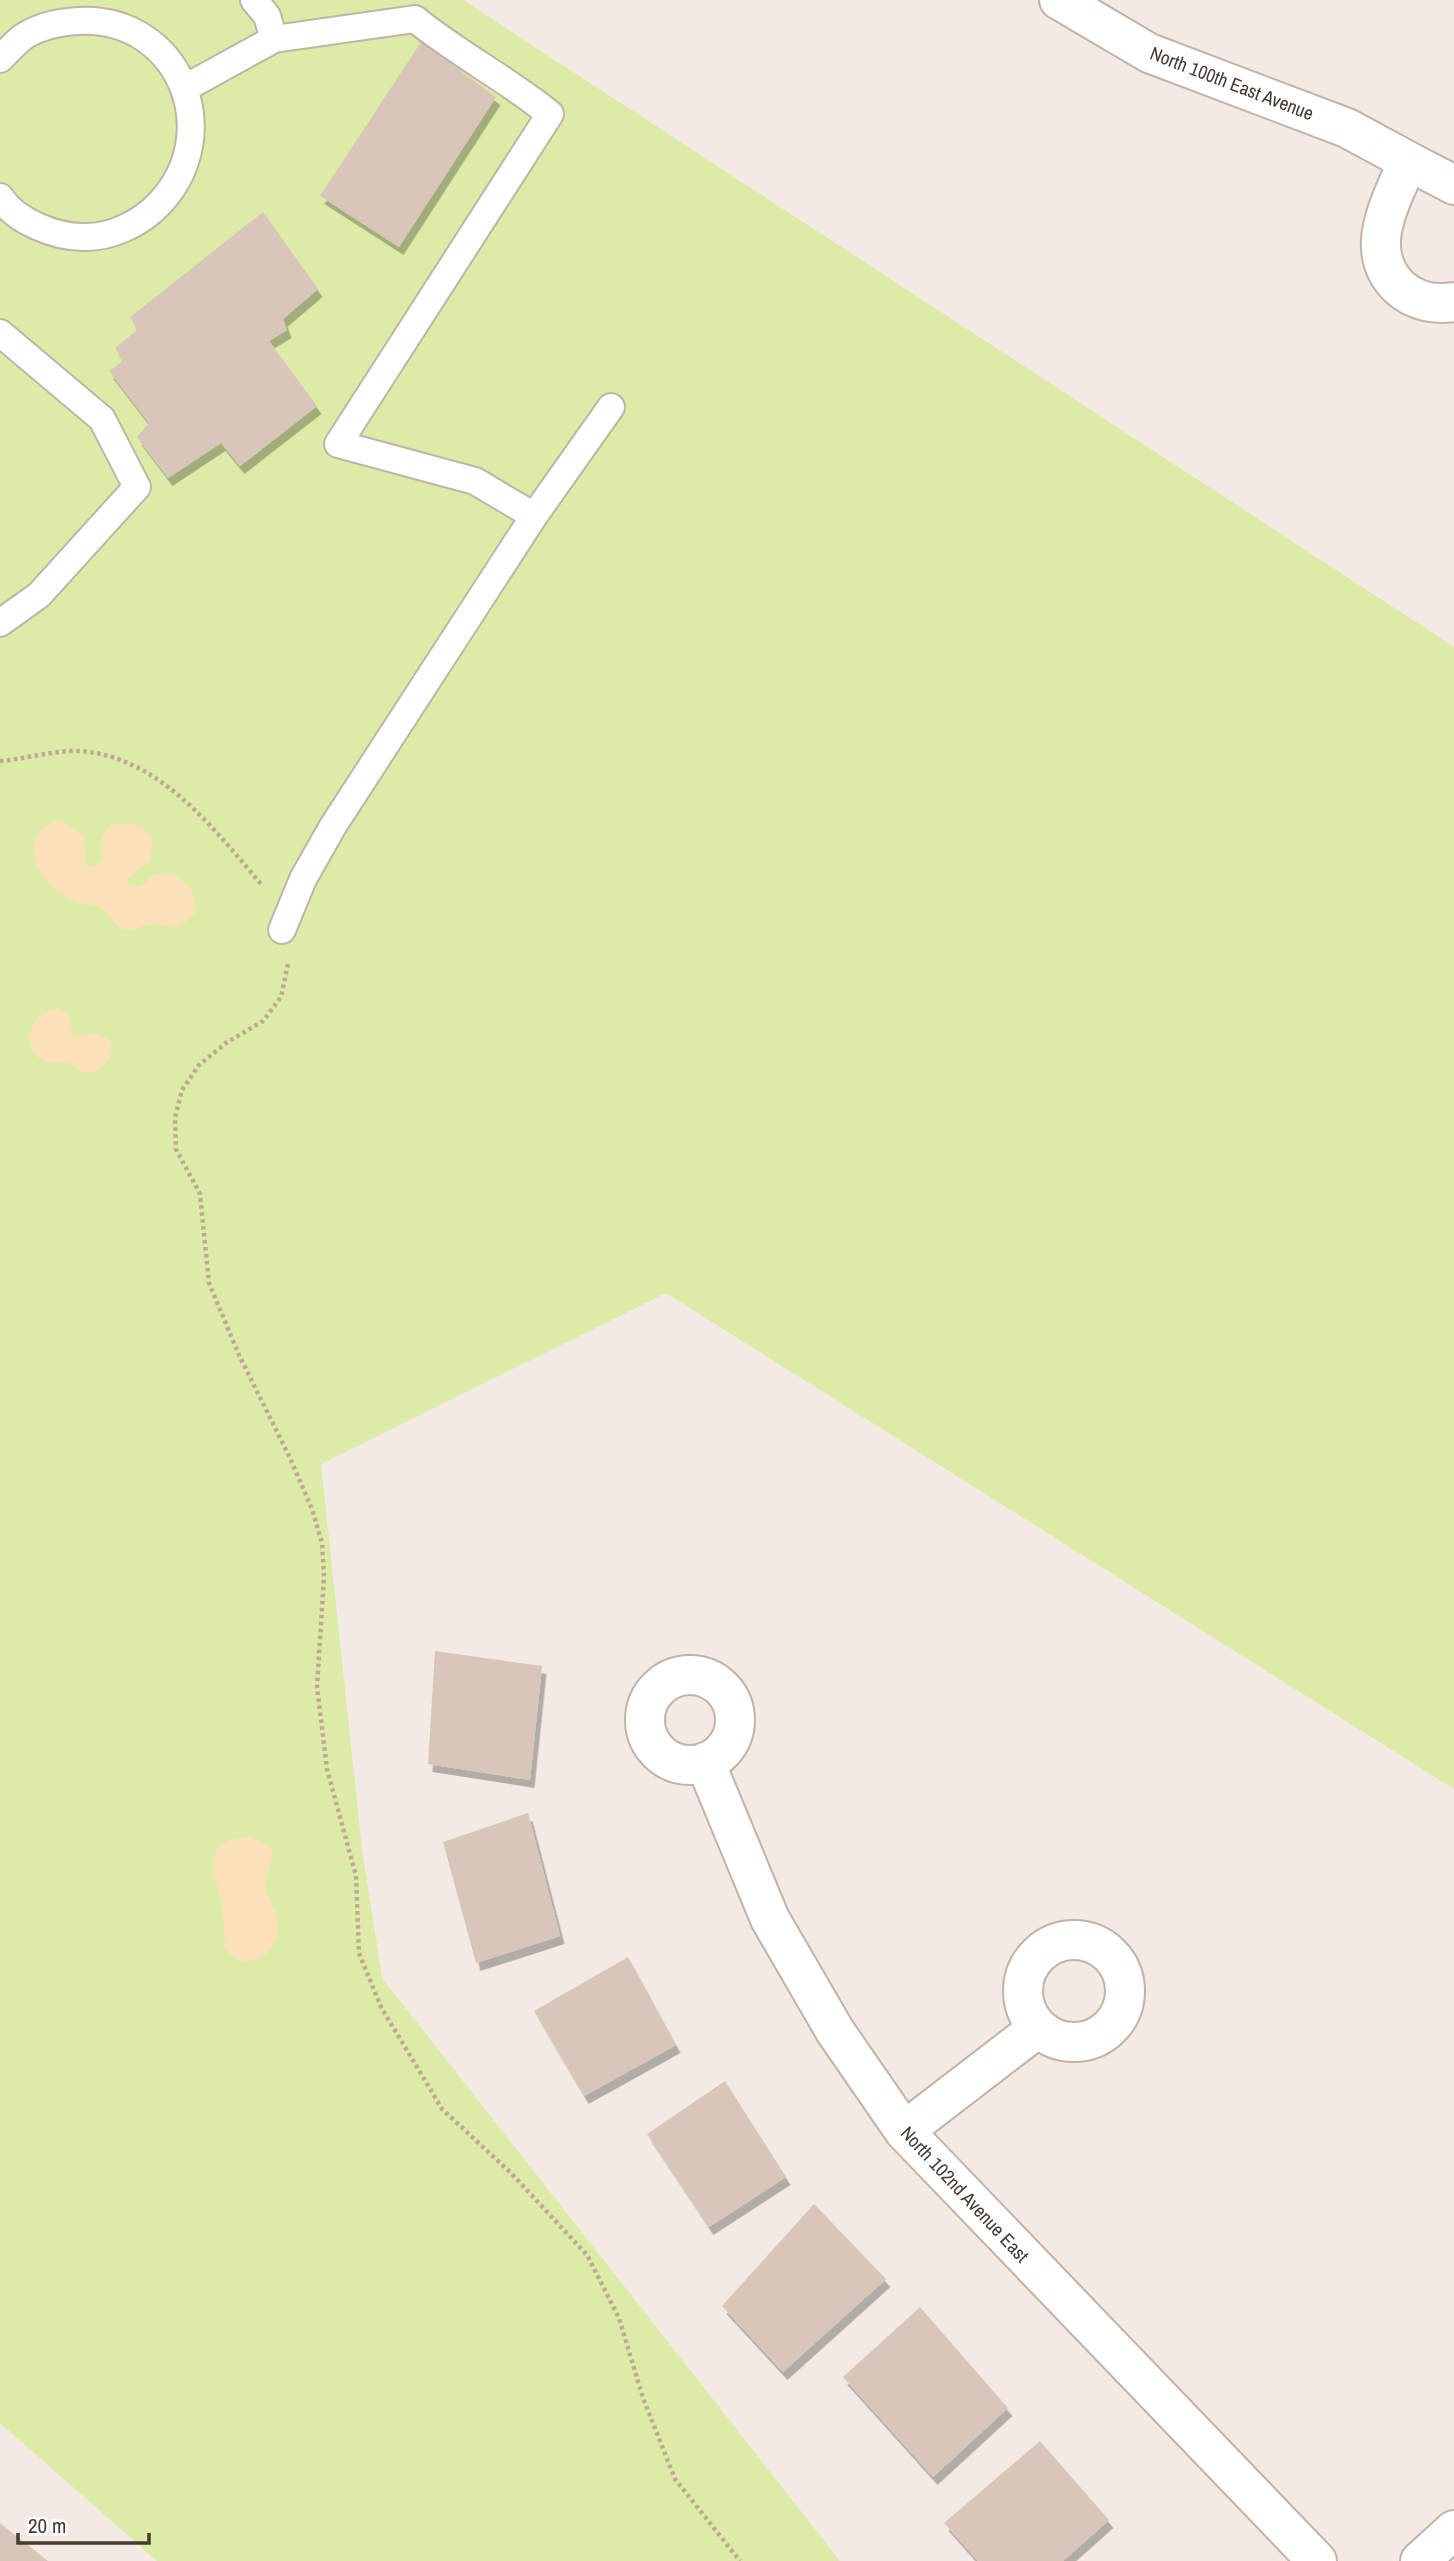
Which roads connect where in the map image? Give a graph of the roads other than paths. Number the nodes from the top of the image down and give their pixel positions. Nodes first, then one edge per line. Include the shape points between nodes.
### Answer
1 (254, 0) edge
2 (1059, 0) edge
3 (274, 39) junction
4 (0, 59) edge
5 (185, 88) junction
6 (1408, 161) junction
7 (1454, 184) edge
8 (2, 207) edge
9 (1454, 302) edge
10 (0, 334) edge
11 (611, 407) dead end
12 (534, 516) junction
13 (0, 623) edge
14 (282, 930) road end
15 (705, 1762) dead end
16 (1038, 2028) dead end
17 (904, 2132) junction
18 (1454, 2530) edge
19 (1317, 2561) edge
20 (1420, 2561) edge

1 - 3 lane via 267,16
2 - 6 street, North 100th East Avenue via 1149,52 1347,128
3 - 5 lane
3 - 12 lane via 415,19 550,114 338,444 475,481
4 - 5 lane via 23,37 59,22 98,20 134,32 165,55
5 - 8 lane via 192,122 188,157 173,189 149,215 118,232 84,237 49,232
6 - 7 street, North 100th East Avenue
6 - 9 street via 1382,225 1383,263 1405,293 1422,301
10 - 13 lane via 102,419 136,488 39,595
11 - 12 lane
12 - 14 lane via 333,825 303,878
15 - 17 street, North 102nd Avenue East via 770,1919 835,2031
16 - 17 street
17 - 19 street, North 102nd Avenue East
18 - 20 street

